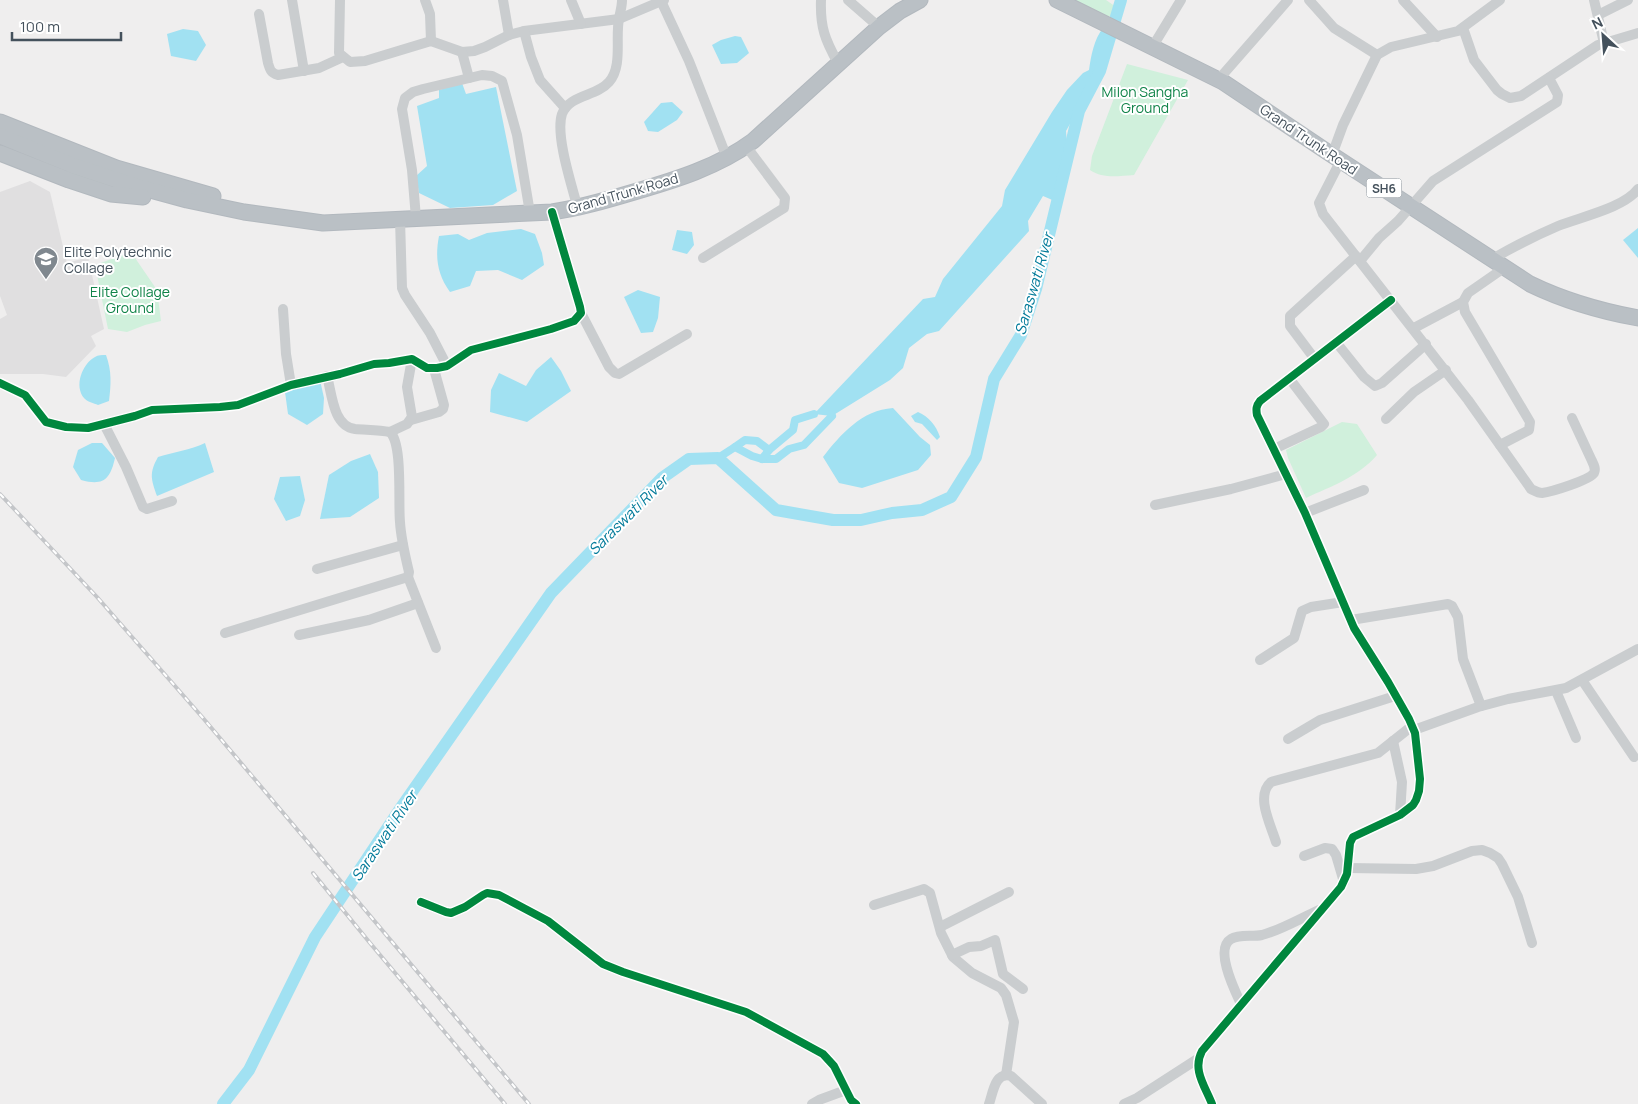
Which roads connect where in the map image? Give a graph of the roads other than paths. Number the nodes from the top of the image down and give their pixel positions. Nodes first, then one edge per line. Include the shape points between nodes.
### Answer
1 (292, 0) edge
2 (340, 0) edge
3 (425, 0) edge
4 (503, 0) edge
5 (571, 0) edge
6 (622, 0) edge
7 (821, 0) edge
8 (848, 0) edge
9 (920, 0) edge
10 (1057, 0) edge
11 (1181, 0) edge
12 (1288, 0) edge
13 (1309, 0) edge
14 (1403, 0) edge
15 (1500, 0) edge
16 (1594, 0) edge
17 (1628, 0) edge
18 (663, 1) edge
19 (259, 14) dead end
20 (1598, 15) junction
21 (619, 19) junction
22 (581, 24) junction
23 (880, 26) junction
24 (1463, 28) junction
25 (524, 31) junction
26 (1638, 33) edge
27 (509, 35) junction
28 (1437, 37) junction
29 (431, 41) junction
30 (1604, 42) junction
31 (1153, 46) junction
32 (462, 52) junction
33 (1377, 55) junction
34 (343, 57) junction
35 (838, 63) junction
36 (304, 71) junction
37 (469, 78) junction
38 (1549, 78) junction
39 (1219, 80) junction
40 (565, 108) junction
41 (0, 122) edge
42 (0, 136) edge
43 (0, 145) edge
44 (746, 146) junction
45 (0, 153) edge
46 (726, 158) junction
47 (1336, 158) junction
48 (130, 189) junction
49 (1638, 189) edge
50 (143, 197) junction
51 (1412, 206) junction
52 (578, 208) junction
53 (552, 212) junction
54 (530, 213) junction
55 (266, 215) junction
56 (416, 218) junction
57 (400, 219) junction
58 (323, 223) junction
59 (702, 258) dead end
60 (1358, 259) junction
61 (1498, 264) junction
62 (1391, 300) junction
63 (1463, 302) junction
64 (283, 309) dead end
65 (581, 313) junction
66 (1638, 318) edge
67 (1414, 328) junction
68 (687, 334) dead end
69 (1336, 342) junction
70 (1426, 344) junction
71 (1314, 358) junction
72 (412, 359) junction
73 (447, 366) junction
74 (434, 369) junction
75 (1446, 370) junction
76 (327, 376) junction
77 (1289, 378) junction
78 (0, 383) edge
79 (291, 385) junction
80 (1572, 418) dead end
81 (1386, 419) dead end
82 (411, 420) junction
83 (104, 424) junction
84 (390, 432) junction
85 (1500, 445) junction
86 (1274, 449) junction
87 (1286, 474) junction
88 (1364, 490) dead end
89 (172, 501) dead end
90 (1155, 505) dead end
91 (1305, 513) junction
92 (403, 545) junction
93 (317, 569) dead end
94 (408, 577) junction
95 (1343, 602) junction
96 (418, 603) junction
97 (1351, 620) junction
98 (225, 633) dead end
99 (299, 635) dead end
100 (436, 648) dead end
101 (1638, 649) edge
102 (1260, 660) dead end
103 (1582, 680) junction
104 (1556, 691) junction
105 (1396, 696) junction
106 (1481, 706) junction
107 (1413, 728) junction
108 (1576, 738) dead end
109 (1288, 739) dead end
110 (1393, 741) junction
111 (1634, 757) dead end
112 (1400, 815) junction
113 (1276, 842) dead end
114 (1304, 856) dead end
115 (1348, 868) junction
116 (1344, 882) junction
117 (1009, 892) dead end
118 (420, 902) dead end
119 (874, 905) dead end
120 (1322, 909) junction
121 (940, 927) junction
122 (1532, 943) dead end
123 (952, 955) junction
124 (1023, 989) dead end
125 (1241, 1004) junction
126 (1199, 1058) junction
127 (1006, 1075) junction
128 (846, 1090) junction
129 (812, 1104) edge
130 (856, 1104) edge
131 (989, 1104) edge
132 (1042, 1104) edge
133 (1124, 1104) edge
134 (1212, 1104) edge

1 - 36 street
2 - 34 street via 339,53
3 - 29 street via 430,14
4 - 27 street
5 - 22 street
6 - 21 street
7 - 35 street via 822,31
8 - 23 street
9 - 23 highway, Grand Trunk Road
10 - 31 highway, Grand Trunk Road / SH6
11 - 31 street
12 - 39 street
13 - 33 street via 1334,28
14 - 28 street
15 - 24 street
16 - 20 street
17 - 20 street
18 - 21 street
18 - 46 street
19 - 36 street via 273,74
20 - 30 street
21 - 22 street
21 - 40 street via 615,69 609,82
22 - 25 street
23 - 35 highway, Grand Trunk Road
24 - 28 street
24 - 38 street via 1474,60 1502,94 1517,98
25 - 27 street
25 - 40 street via 540,80
26 - 30 street
27 - 32 street via 484,48
28 - 33 street via 1383,50
29 - 32 street
29 - 34 street via 365,61 350,62
30 - 38 street
31 - 39 highway, Grand Trunk Road / SH6
32 - 37 street
33 - 47 street via 1343,126
34 - 36 street
35 - 44 highway, Grand Trunk Road
37 - 54 street via 482,75 502,81 517,135
37 - 56 street via 413,92 405,98 402,109
38 - 51 street via 1558,95 1557,102 1433,181
39 - 47 highway, Grand Trunk Road / SH6
40 - 52 street via 560,127
41 - 55 highway via 116,168 247,206
42 - 48 highway
43 - 48 highway via 86,180
44 - 46 highway, Grand Trunk Road
44 - 59 street via 785,198 784,208
45 - 50 highway via 111,194
46 - 52 highway, Grand Trunk Road via 673,180
47 - 51 highway, Grand Trunk Road / SH6
47 - 60 street via 1319,204 1323,214
48 - 50 highway
48 - 55 highway
49 - 61 street via 1622,202 1558,226 1507,250
50 - 58 highway via 236,216 288,223
51 - 60 street
51 - 61 highway, Grand Trunk Road / SH6
52 - 53 highway, Grand Trunk Road
53 - 54 highway, Grand Trunk Road
53 - 65 street
54 - 56 highway, Grand Trunk Road
55 - 58 highway, Grand Trunk Road
56 - 57 highway, Grand Trunk Road
57 - 58 highway, Grand Trunk Road
57 - 73 street via 404,295 430,332
60 - 62 street
60 - 71 street via 1290,316 1290,326
61 - 63 street
61 - 66 highway, Grand Trunk Road / SH6 via 1551,295 1609,313
62 - 67 street
62 - 69 street
63 - 67 street
63 - 85 street via 1465,312 1530,422 1529,430
64 - 79 street
65 - 68 street via 609,367 619,374
65 - 73 street via 574,321 551,329 471,350
67 - 70 street
69 - 70 street via 1374,386 1382,383
69 - 71 street
70 - 75 street
71 - 77 street
72 - 74 street
72 - 76 street via 374,364
72 - 82 street via 407,387
73 - 74 street
74 - 82 street via 444,407 439,412
75 - 81 street via 1414,392
75 - 85 street
76 - 79 street
76 - 84 street via 341,422 353,429
77 - 86 street via 1257,405 1257,416
77 - 86 street via 1324,424
78 - 83 street via 25,395 46,422 88,428
79 - 83 street via 238,405 152,410
80 - 85 street via 1595,468 1585,479 1547,492 1536,492
82 - 84 street
83 - 89 street via 142,507 147,509
84 - 92 street via 397,444
86 - 87 street
87 - 90 street
87 - 91 street
88 - 91 street
91 - 95 street
92 - 93 street
92 - 94 street
94 - 96 street
94 - 98 street
95 - 97 street
95 - 102 street via 1306,608 1300,614 1293,640
96 - 99 street via 369,620
96 - 100 street
97 - 105 street
97 - 106 street via 1448,604 1452,606 1458,617 1464,659
101 - 103 street
103 - 104 street
103 - 111 street
104 - 106 street
104 - 108 street
105 - 107 street
105 - 109 street via 1320,720
106 - 107 street
107 - 110 street
107 - 112 street via 1419,791 1413,805
110 - 112 street via 1402,782
110 - 113 street via 1372,755 1271,782 1264,791 1265,806
112 - 115 street via 1353,837
114 - 116 street via 1325,848 1332,849
115 - 116 street
115 - 122 street via 1416,869 1472,851 1490,853 1502,864 1518,897
116 - 120 street
117 - 121 street
118 - 128 street via 451,913 487,893 499,895 548,921 603,964 746,1012 823,1054 834,1066
119 - 121 street via 924,889 931,896
120 - 125 street
120 - 125 street via 1264,934 1227,942 1224,949 1227,966
121 - 123 street
123 - 124 street via 969,946 981,946 995,940 1003,974
123 - 127 street via 972,973 998,986 1006,995 1014,1022
125 - 126 street
126 - 133 street
126 - 134 street via 1200,1077
127 - 131 street via 997,1080
127 - 132 street via 1012,1076
128 - 129 street
128 - 130 street

